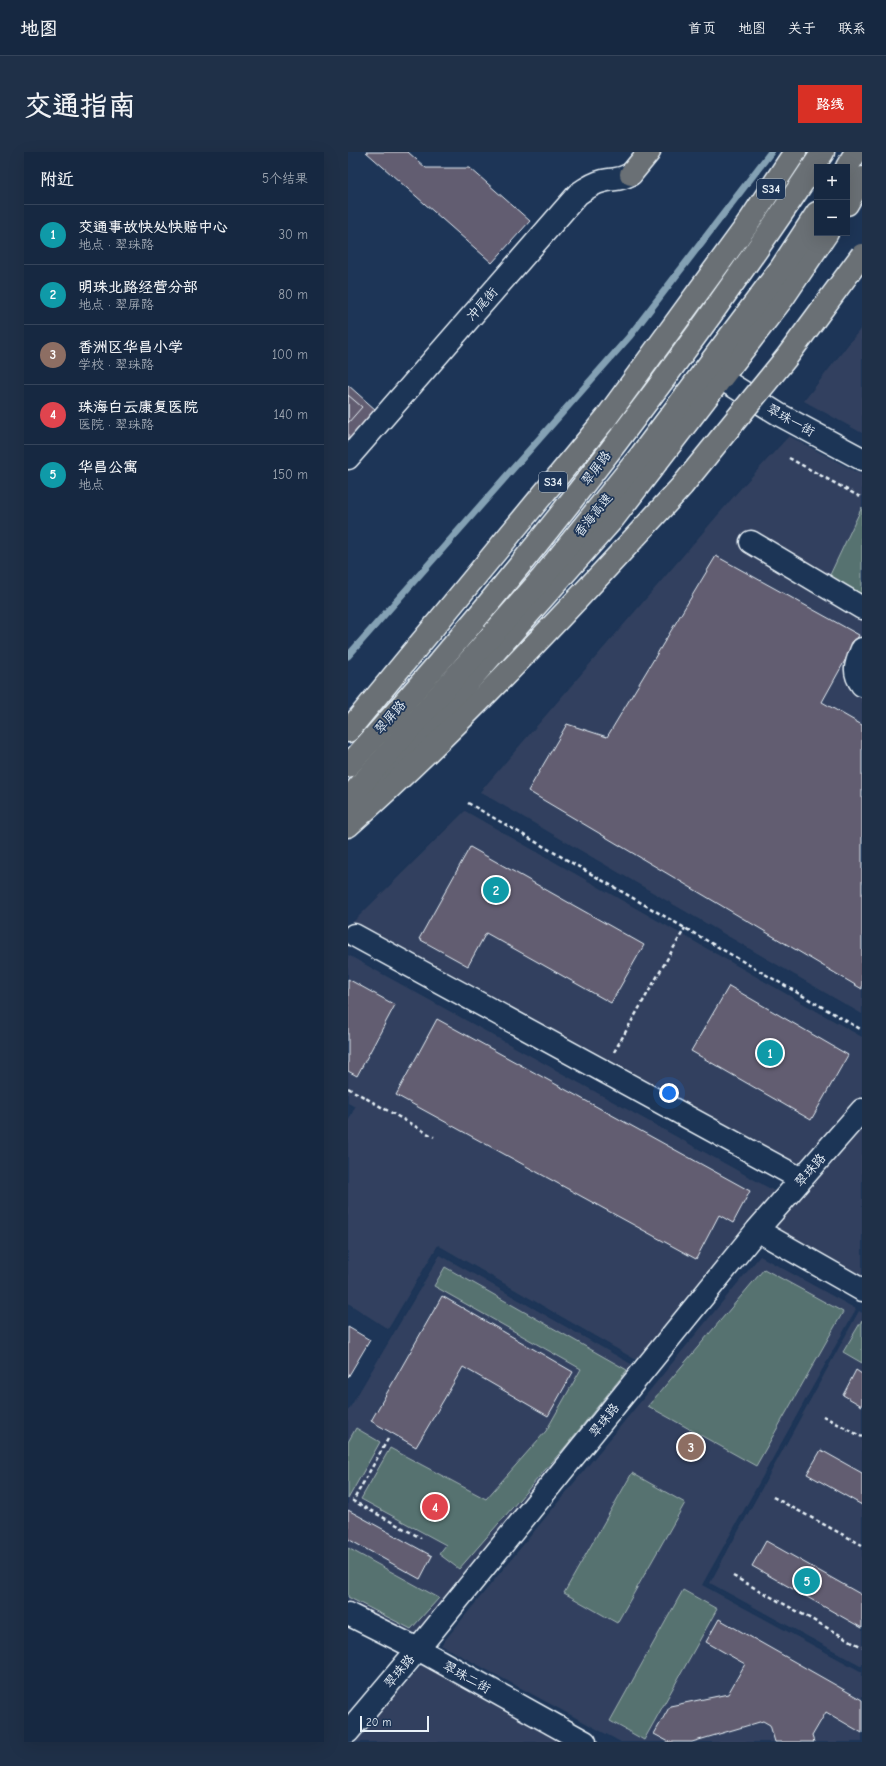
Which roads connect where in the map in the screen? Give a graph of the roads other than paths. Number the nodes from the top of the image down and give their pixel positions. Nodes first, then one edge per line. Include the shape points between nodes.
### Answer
1 (634, 152) edge
2 (649, 152) edge
3 (778, 152) edge
4 (795, 152) edge
5 (823, 152) edge
6 (856, 152) edge
7 (849, 164) edge
8 (631, 174) junction
9 (862, 178) edge
10 (849, 200) edge
11 (814, 218) edge
12 (747, 225) junction
13 (825, 236) edge
14 (862, 255) edge
15 (722, 379) junction
16 (348, 458) edge
17 (862, 460) edge
18 (751, 542) dead end
19 (862, 608) edge
20 (862, 649) edge
21 (862, 685) edge
22 (348, 731) edge
23 (348, 766) edge
24 (348, 799) edge
25 (348, 817) edge
26 (348, 826) edge
27 (354, 935) dead end
28 (862, 1110) edge
29 (802, 1180) junction
30 (757, 1230) junction
31 (862, 1290) edge
32 (348, 1614) edge
33 (418, 1649) junction
34 (348, 1732) edge
35 (585, 1742) edge

1 - 8 main road
2 - 8 main road
3 - 12 main road
4 - 12 main road, S34
5 - 23 main road, 翠屏路 via 767,236 682,354 571,501 467,628
6 - 7 main road
8 - 16 street, 冲尾街 via 615,181 603,181 589,186 578,194
9 - 10 main road
11 - 24 main road, 香海高速 via 781,268 642,455 542,578
12 - 22 main road, S34 via 606,418
13 - 15 main road via 783,298
14 - 26 main road, bridge via 786,358 682,486 547,634 404,776
15 - 17 street, 翠珠一街 via 780,415
15 - 25 main road via 613,519
18 - 19 street
20 - 21 street via 856,665 856,673
27 - 29 street
28 - 29 street, 翠珠路
29 - 30 street, 翠珠路
30 - 31 street
30 - 33 street, 翠珠路
32 - 33 street, 翠珠二街
33 - 34 street, 翠珠路
33 - 35 street, 翠珠二街

